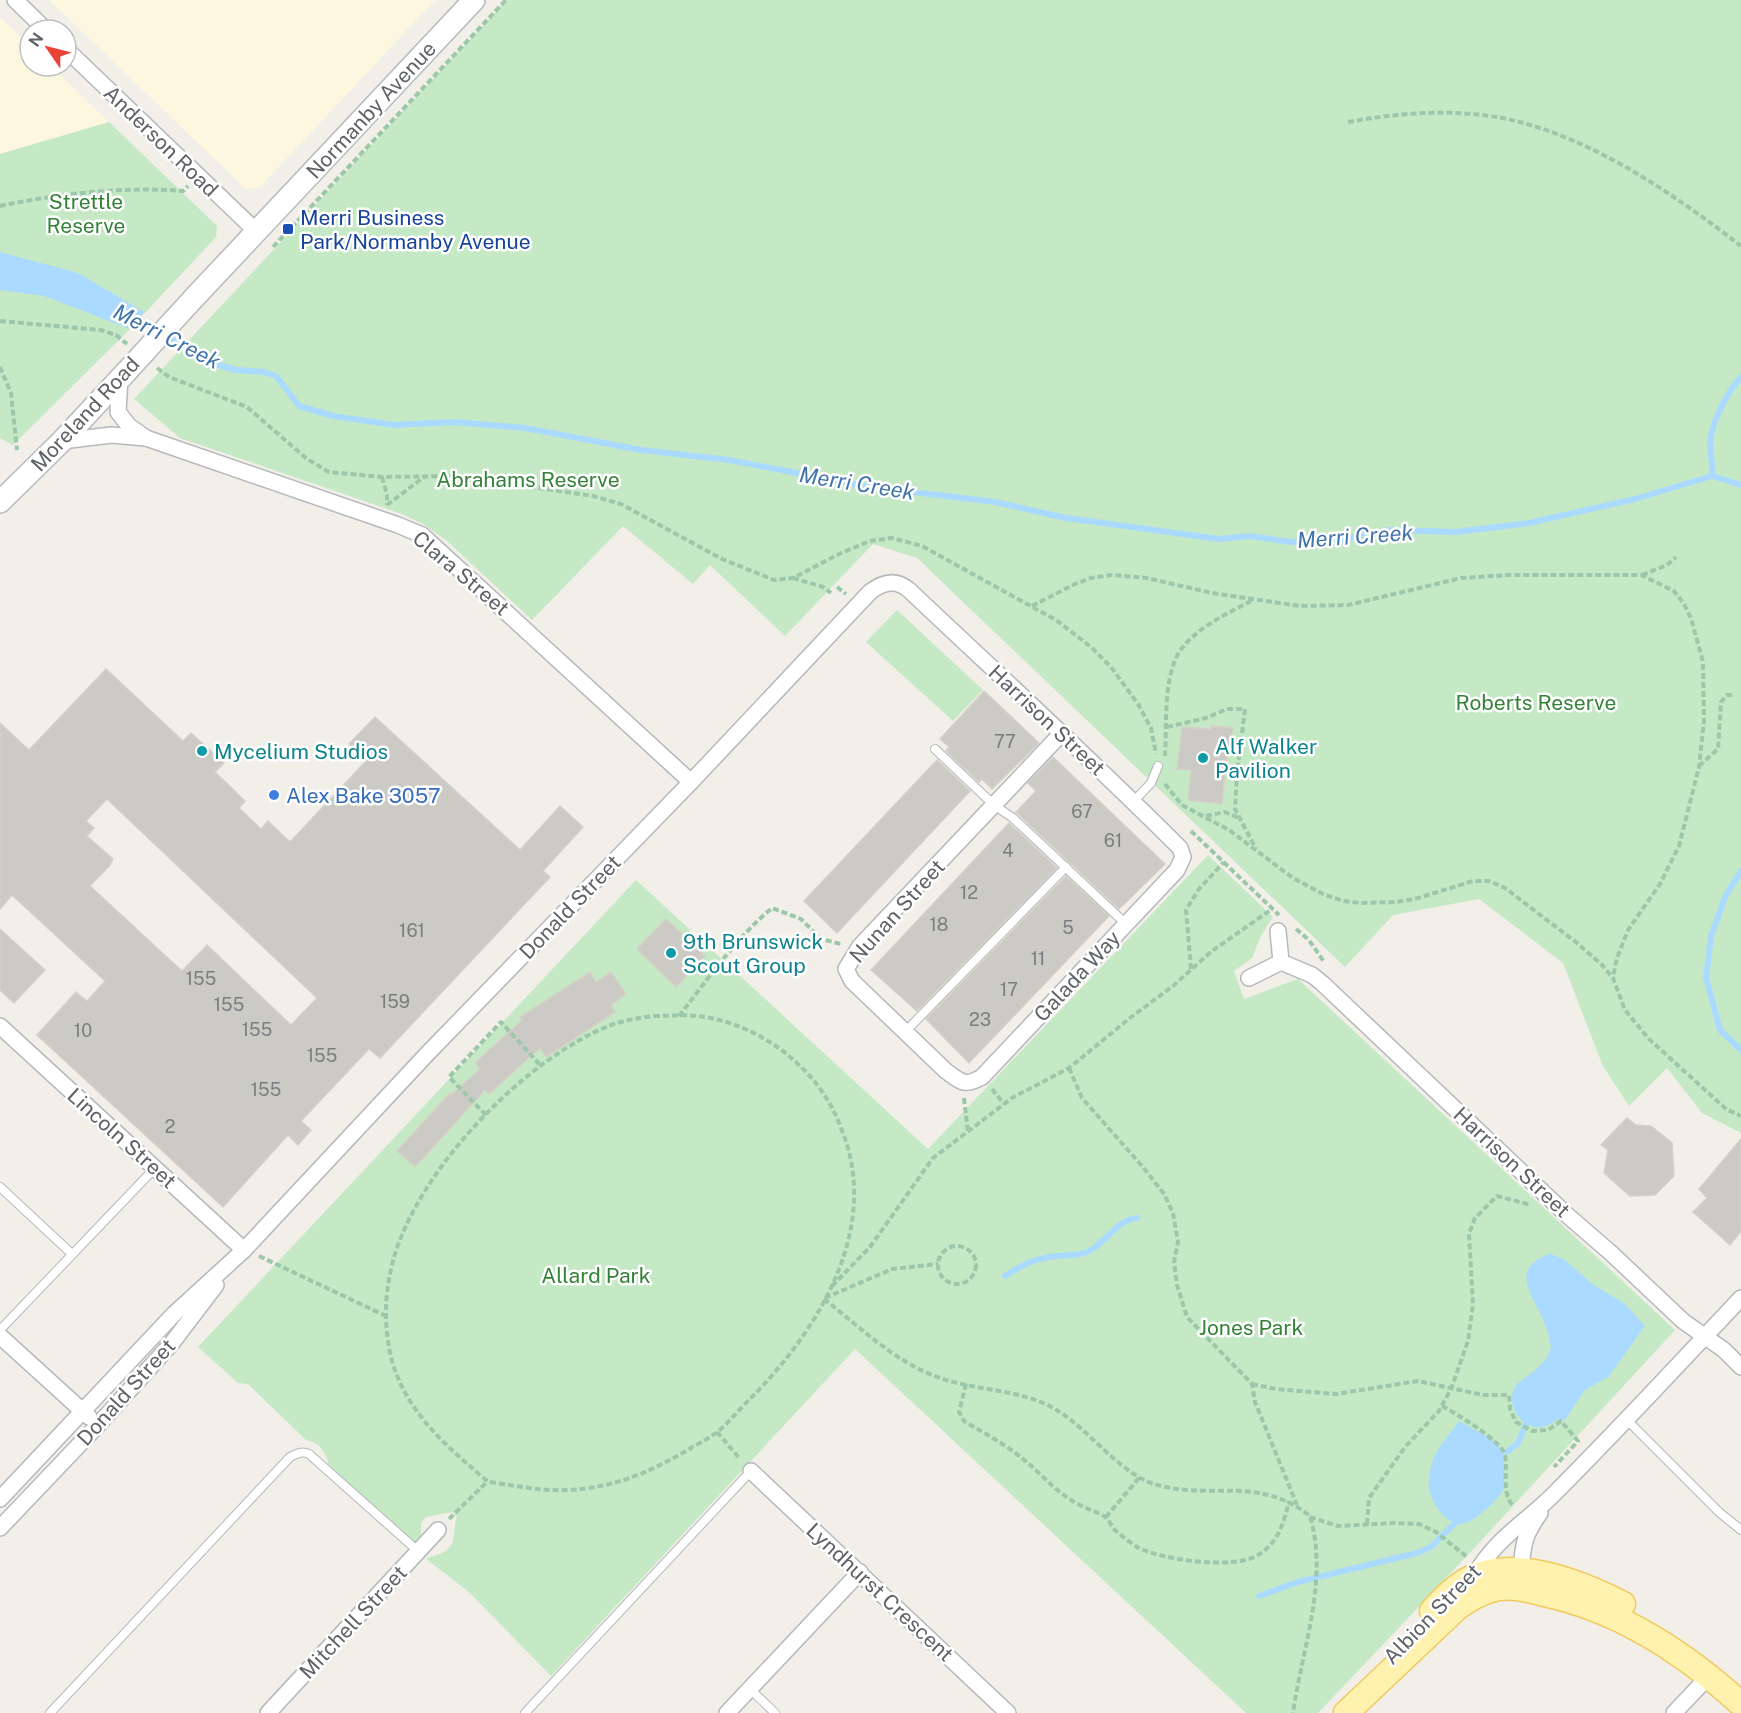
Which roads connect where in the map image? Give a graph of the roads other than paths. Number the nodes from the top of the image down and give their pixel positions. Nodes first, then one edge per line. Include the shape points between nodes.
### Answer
1 (15, 0) edge
2 (474, 0) edge
3 (34, 18) edge
4 (78, 61) edge
5 (256, 232) junction
6 (193, 298) joint
7 (124, 374) junction
8 (146, 438) junction
9 (62, 441) junction
10 (0, 502) edge
11 (905, 587) joint
12 (1061, 734) junction
13 (935, 749) dead end
14 (1158, 766) road end
15 (691, 782) junction
16 (1133, 802) junction
17 (994, 805) junction
18 (1183, 857) joint
19 (1066, 867) junction
20 (1126, 924) junction
21 (1282, 926) road end
22 (1281, 962) junction
23 (1249, 978) dead end
24 (0, 1026) edge
25 (905, 1032) junction
26 (962, 1083) joint
27 (154, 1168) junction
28 (0, 1187) edge
29 (244, 1250) junction
30 (72, 1254) junction
31 (1741, 1298) edge
32 (0, 1330) edge
33 (0, 1336) edge
34 (1705, 1336) junction
35 (1741, 1367) edge
36 (82, 1411) junction
37 (1626, 1419) junction
38 (98, 1425) junction
39 (751, 1471) joint
40 (1552, 1496) junction
41 (0, 1499) edge
42 (0, 1528) edge
43 (438, 1530) road end
44 (1741, 1530) edge
45 (419, 1552) junction
46 (1479, 1568) junction
47 (860, 1572) junction
48 (1519, 1579) junction
49 (1710, 1676) junction
50 (750, 1689) junction
51 (1741, 1704) edge
52 (50, 1713) edge
53 (268, 1713) edge
54 (525, 1713) edge
55 (728, 1713) edge
56 (775, 1713) edge
57 (1008, 1713) edge
58 (1345, 1713) edge
59 (1674, 1713) edge

1 - 3 street
2 - 5 main road, Normanby Avenue
4 - 5 street, Anderson Road
5 - 6 main road, Normanby Avenue
6 - 7 main road, Moreland Road, bridge
7 - 8 street, Clara Street via 118,412
7 - 9 main road, Moreland Road
8 - 9 street, Clara Street via 111,435
8 - 15 street, Clara Street via 385,513 430,541
9 - 10 main road, Moreland Road
11 - 12 street, Harrison Street
11 - 15 street, Donald Street via 891,582 870,592
12 - 16 street, Harrison Street
12 - 17 street, Nunan Street
13 - 17 lane
14 - 16 lane via 1151,783
15 - 29 street, Donald Street via 428,1053
16 - 18 street, Harrison Street via 1180,848
17 - 19 lane
17 - 25 street, Nunan Street via 860,946 846,969 852,981
18 - 20 street, Galada Way via 1177,870
19 - 20 lane
19 - 25 lane
20 - 26 street, Galada Way via 982,1077
21 - 22 street
22 - 23 street
22 - 34 street, Harrison Street via 1322,983 1566,1215 1683,1321
24 - 27 street, Lincoln Street
25 - 26 street, Nunan Street
27 - 29 street, Lincoln Street
27 - 30 lane
28 - 30 lane
29 - 36 street, Donald Street via 174,1314
29 - 38 street, Donald Street via 172,1343
30 - 32 lane
31 - 34 street, Albion Street
33 - 36 street
34 - 35 street, Harrison Street
34 - 37 street, Albion Street
36 - 38 street
36 - 41 street, Donald Street
37 - 40 street, Albion Street
37 - 44 lane
38 - 42 street, Donald Street
39 - 47 street, Lyndhurst Crescent
39 - 54 lane
40 - 46 street, Albion Street via 1508,1532
40 - 48 street, Albion Street via 1527,1531
43 - 45 street, Mitchell Street
45 - 52 lane via 309,1454 297,1453
45 - 53 street, Mitchell Street
46 - 48 main road
46 - 58 main road, Albion Street via 1425,1618
47 - 50 street
47 - 57 street, Lyndhurst Crescent
48 - 49 main road via 1634,1626
48 - 58 main road, Albion Street via 1458,1607
49 - 51 main road
49 - 59 street
50 - 55 street
50 - 56 lane

